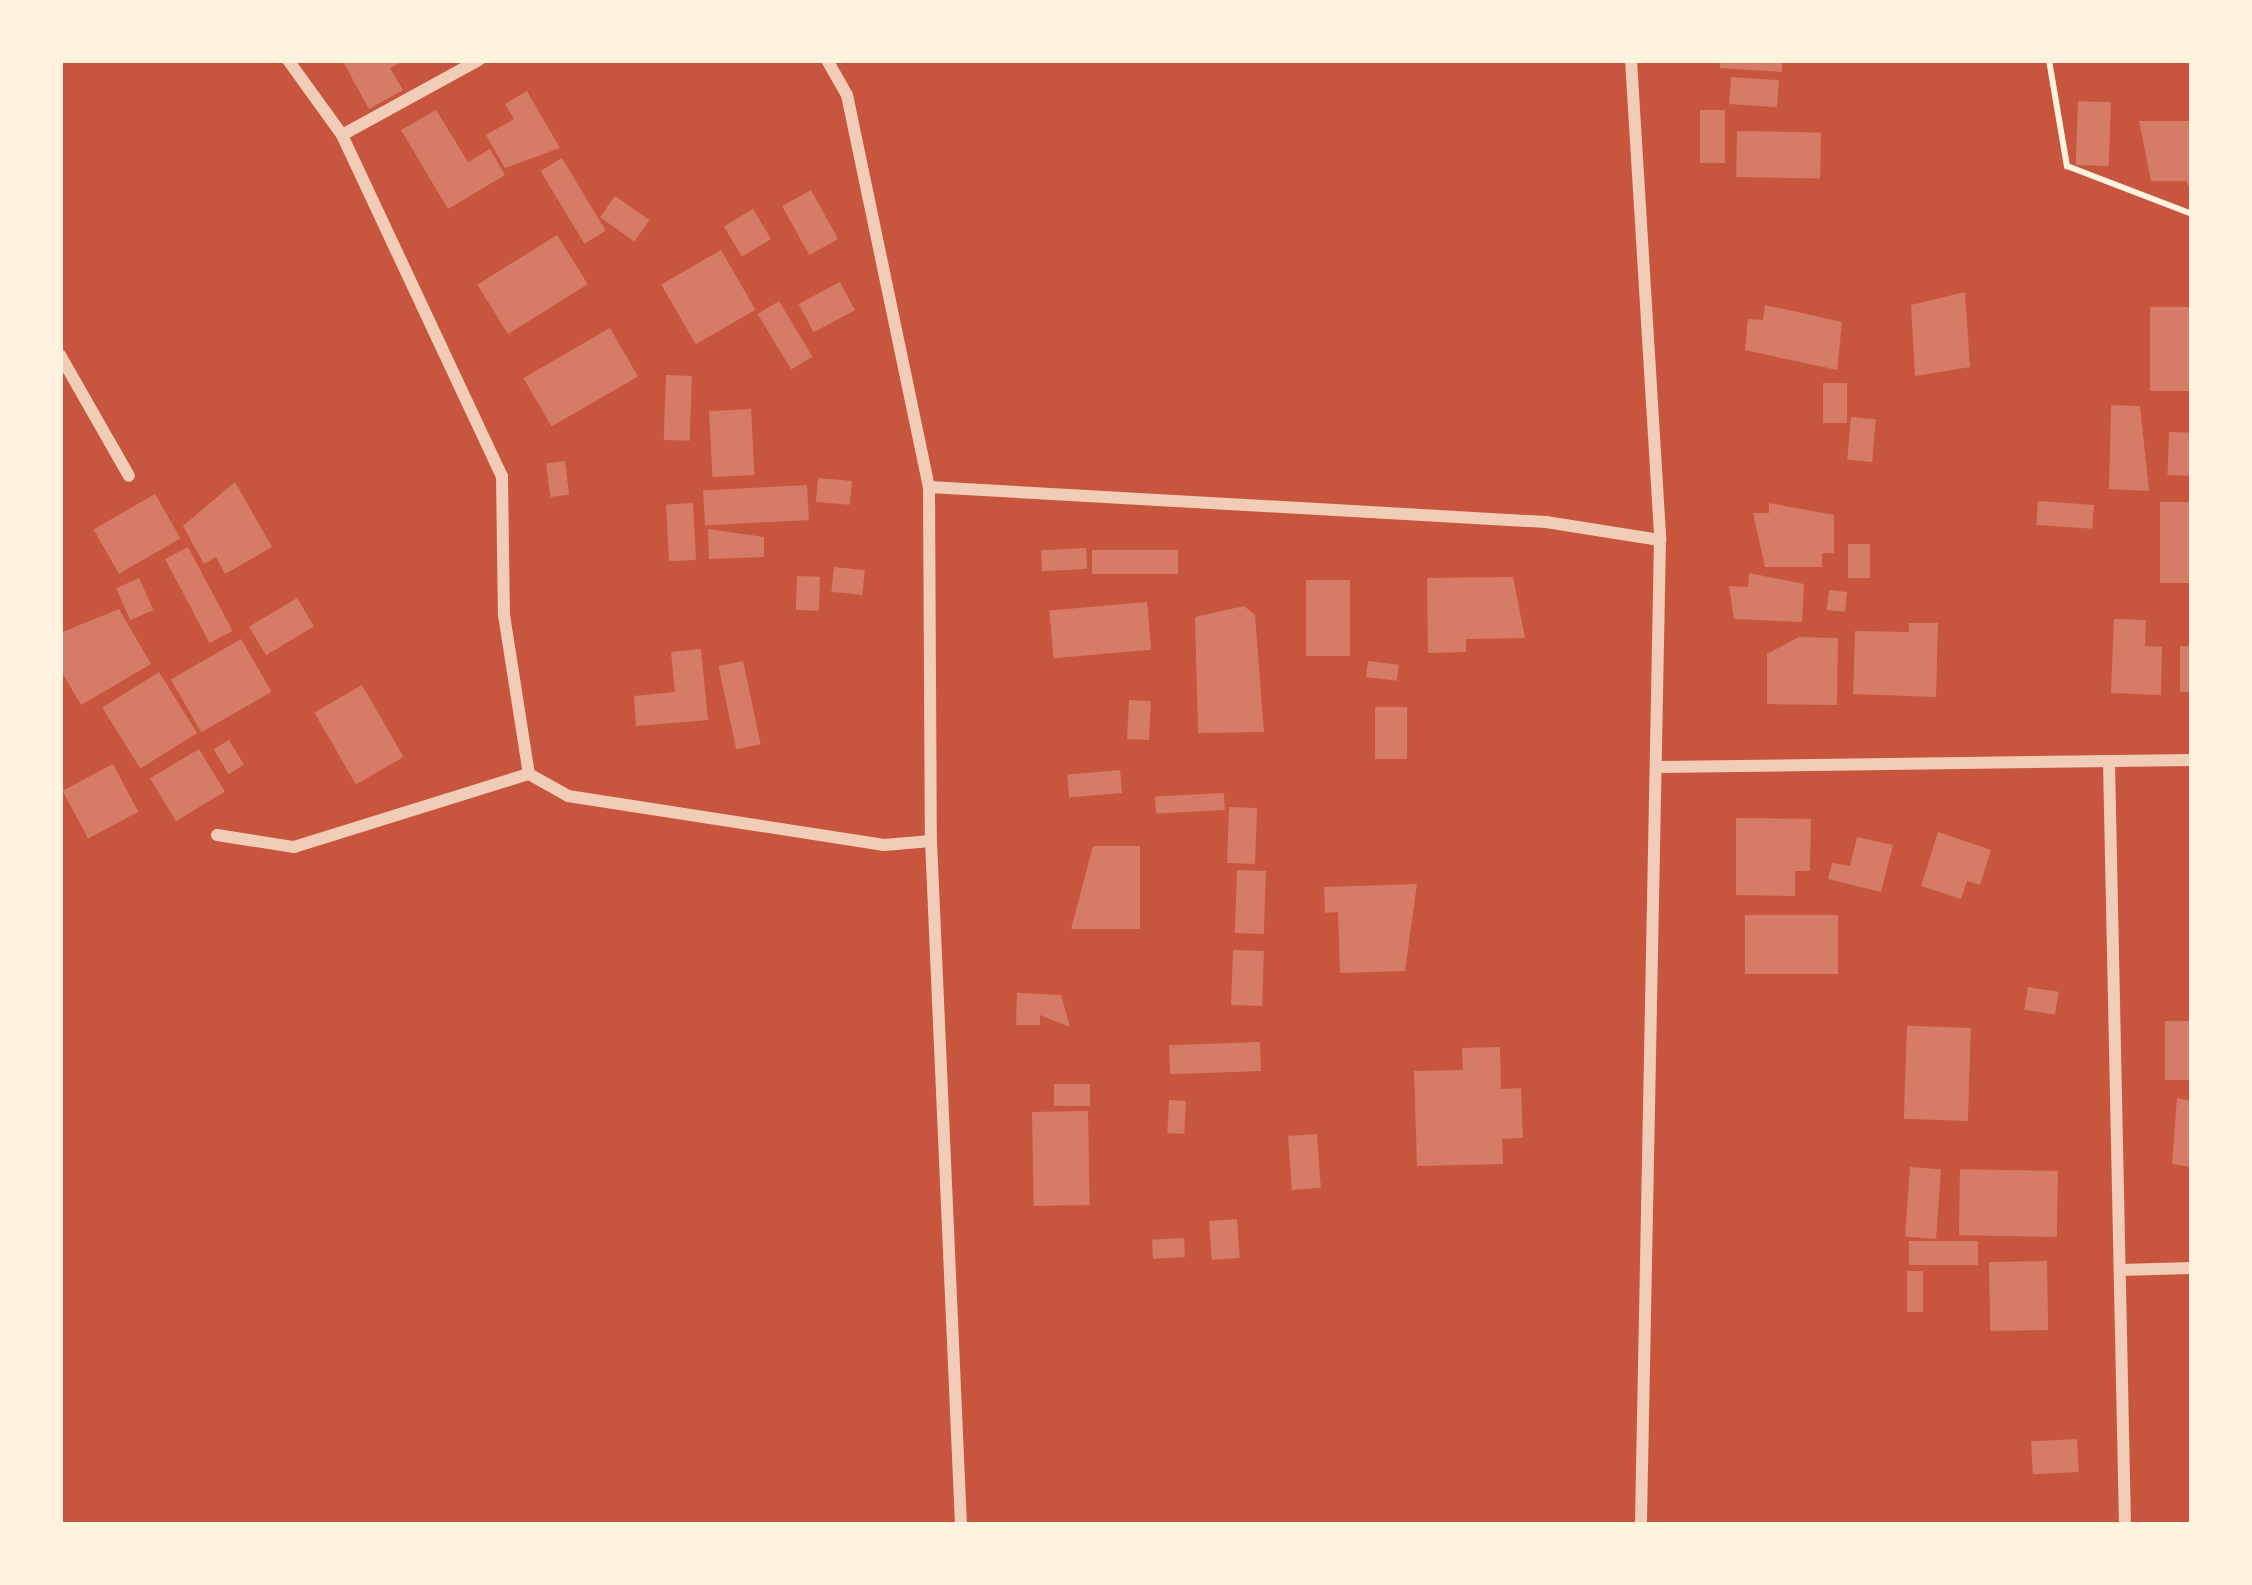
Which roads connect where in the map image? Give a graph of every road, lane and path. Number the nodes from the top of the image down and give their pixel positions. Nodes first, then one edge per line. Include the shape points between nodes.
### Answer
1 (288, 60) edge
2 (479, 60) edge
3 (827, 60) edge
4 (1631, 60) edge
5 (2049, 60) edge
6 (342, 135) junction
7 (2192, 214) edge
8 (60, 355) edge
9 (130, 476) dead end
10 (928, 487) junction
11 (1660, 540) junction
12 (2192, 760) edge
13 (2109, 762) junction
14 (1659, 767) junction
15 (529, 774) junction
16 (218, 835) dead end
17 (931, 841) junction
18 (2192, 1268) edge
19 (2120, 1270) junction
20 (961, 1525) edge
21 (1641, 1525) edge
22 (2125, 1525) edge

1 - 6 street
2 - 6 street
3 - 10 street via 847,95
4 - 11 street
5 - 7 path via 2067,166
6 - 15 street via 502,476 504,615
8 - 9 street
10 - 11 street via 1546,522
10 - 17 street
11 - 14 street
12 - 13 street
13 - 14 street
13 - 19 street
14 - 21 street
15 - 16 street via 294,848
15 - 17 street via 607,803 884,844
17 - 20 street
18 - 19 street
19 - 22 street

